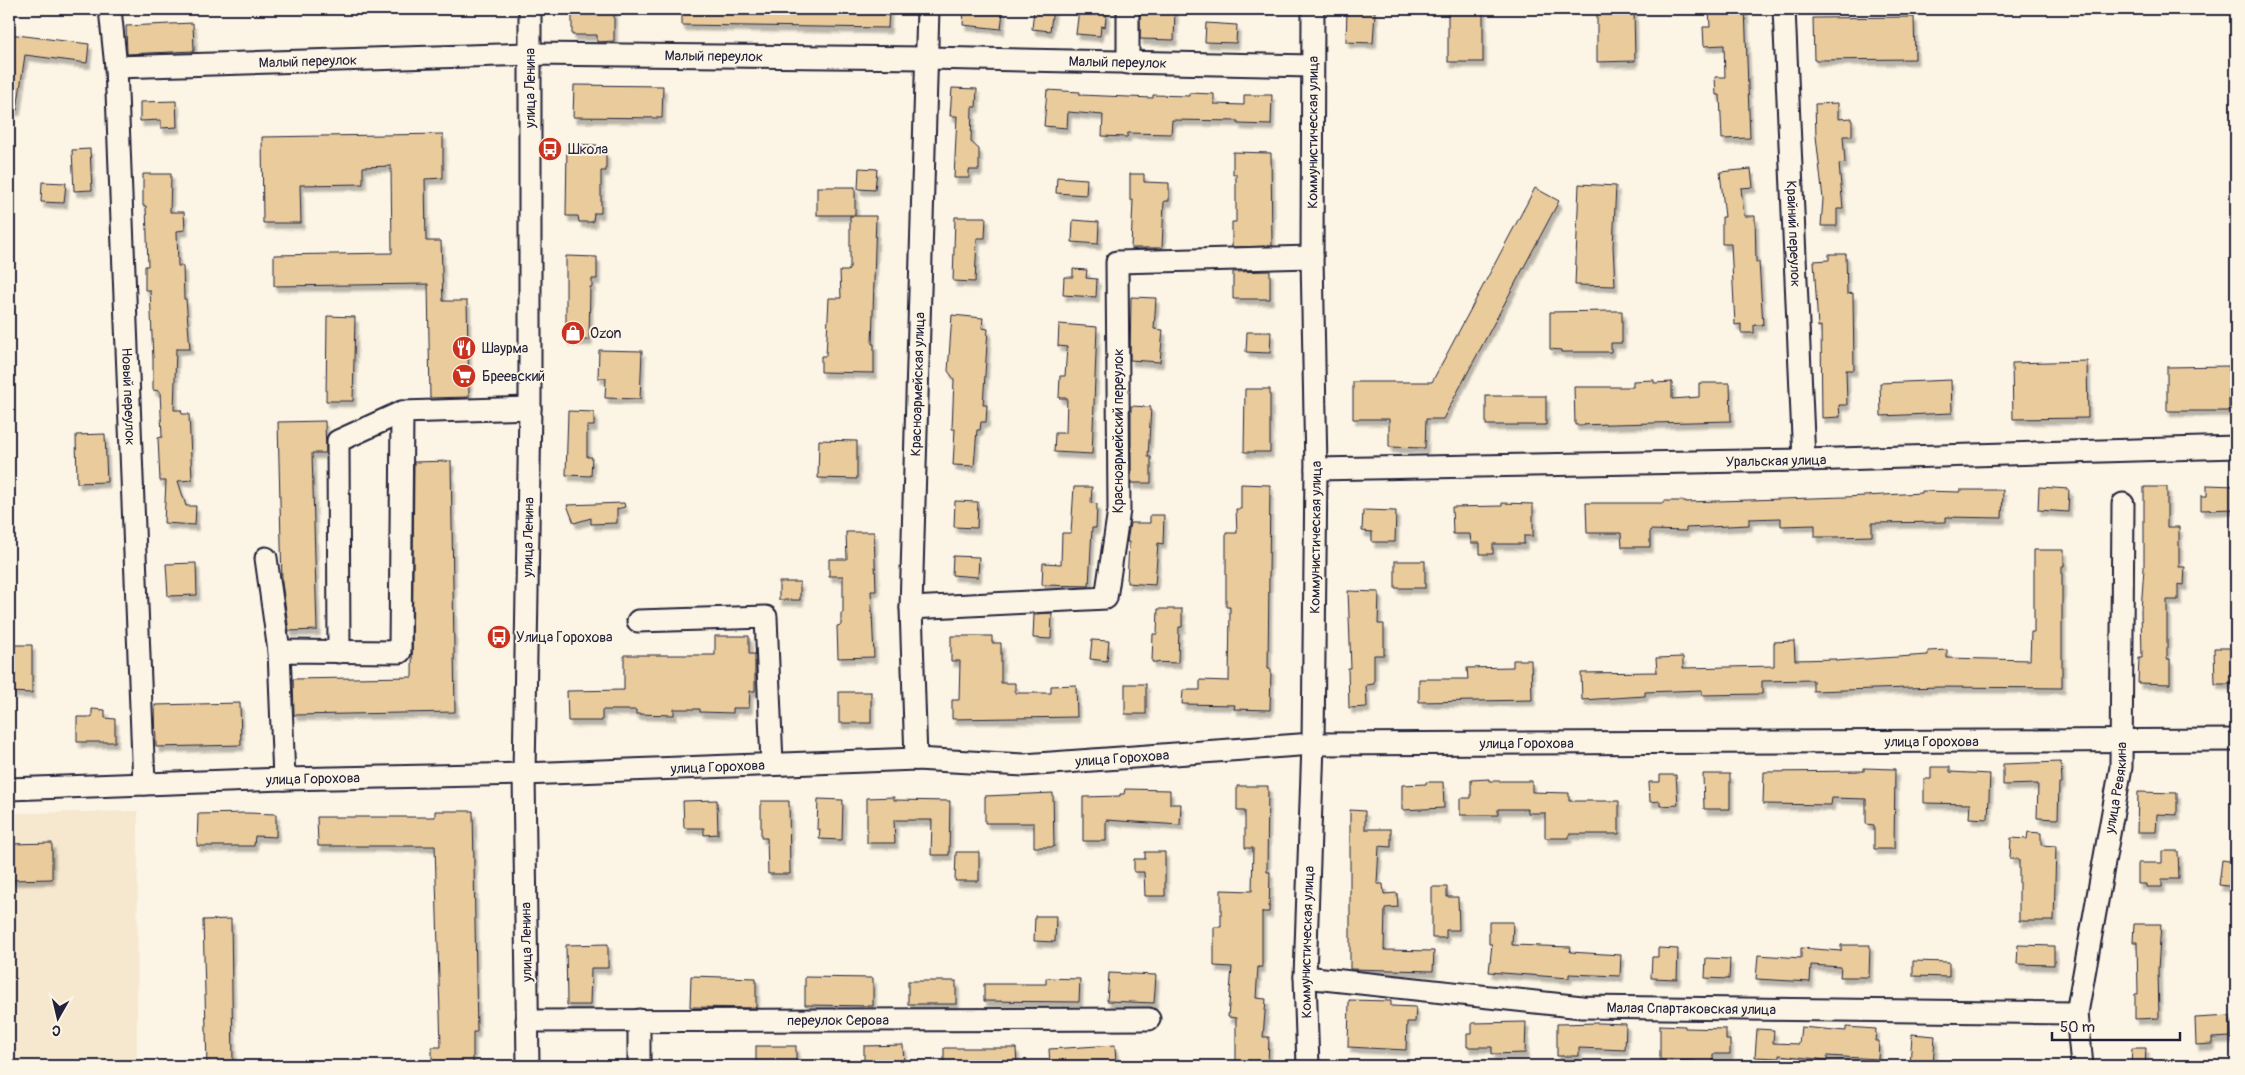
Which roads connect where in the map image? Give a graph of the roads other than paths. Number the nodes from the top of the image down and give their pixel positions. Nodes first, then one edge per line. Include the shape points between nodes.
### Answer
1 (110, 9) edge
2 (530, 9) edge
3 (928, 9) edge
4 (1128, 9) edge
5 (1313, 9) edge
6 (1784, 9) edge
7 (530, 54) junction
8 (927, 58) junction
9 (1128, 63) junction
10 (1312, 66) junction
11 (116, 67) junction
12 (1312, 257) junction
13 (530, 408) junction
14 (402, 412) junction
15 (2236, 447) edge
16 (1804, 460) junction
17 (1316, 469) junction
18 (2123, 504) dead end
19 (266, 558) dead end
20 (911, 608) junction
21 (638, 620) dead end
22 (279, 651) junction
23 (339, 652) junction
24 (2236, 740) edge
25 (2122, 741) junction
26 (1313, 744) junction
27 (916, 759) junction
28 (772, 764) junction
29 (524, 774) junction
30 (284, 779) junction
31 (144, 784) junction
32 (9, 789) edge
33 (1305, 977) junction
34 (2077, 1012) junction
35 (1149, 1019) dead end
36 (527, 1020) junction
37 (639, 1020) junction
38 (528, 1066) edge
39 (639, 1066) edge
40 (1308, 1066) edge
41 (2082, 1066) edge

1 - 11 street, Новый переулок
2 - 7 street, улица Ленина
3 - 8 street, Красноармейская улица
4 - 9 street
5 - 10 street, Коммунистическая улица
6 - 16 street, Крайний переулок
7 - 8 street, Малый переулок
7 - 11 street, Малый переулок
7 - 13 street, улица Ленина
8 - 9 street, Малый переулок
8 - 20 street, Красноармейская улица
9 - 10 street, Малый переулок
10 - 12 street, Коммунистическая улица
11 - 31 street, Новый переулок
12 - 17 street, Коммунистическая улица
12 - 20 street, Красноармейский переулок via 1117,262 1119,510 1106,598
13 - 14 street
13 - 29 street, улица Ленина
14 - 23 street via 338,441
14 - 23 street via 400,652
15 - 16 street, Уральская улица
16 - 17 street, Уральская улица
17 - 26 street, Коммунистическая улица
18 - 25 street, улица Ревякина
19 - 22 street
20 - 27 street, Красноармейская улица
21 - 28 street via 766,617
22 - 23 street
22 - 30 street
24 - 25 street, улица Горохова
25 - 26 street, улица Горохова
25 - 34 street, улица Ревякина via 2121,767
26 - 27 street, улица Горохова via 1024,765
26 - 33 street, Коммунистическая улица
27 - 28 street, улица Горохова
28 - 29 street, улица Горохова
29 - 30 street, улица Горохова
29 - 36 street, улица Ленина
30 - 31 street, улица Горохова
31 - 32 street, улица Горохова
33 - 34 street, Малая Спартаковская улица via 1582,1007
33 - 40 street, Коммунистическая улица
34 - 41 street, улица Ревякина
35 - 37 street, переулок Серова
36 - 37 street, переулок Серова
36 - 38 street, улица Ленина
37 - 39 street

